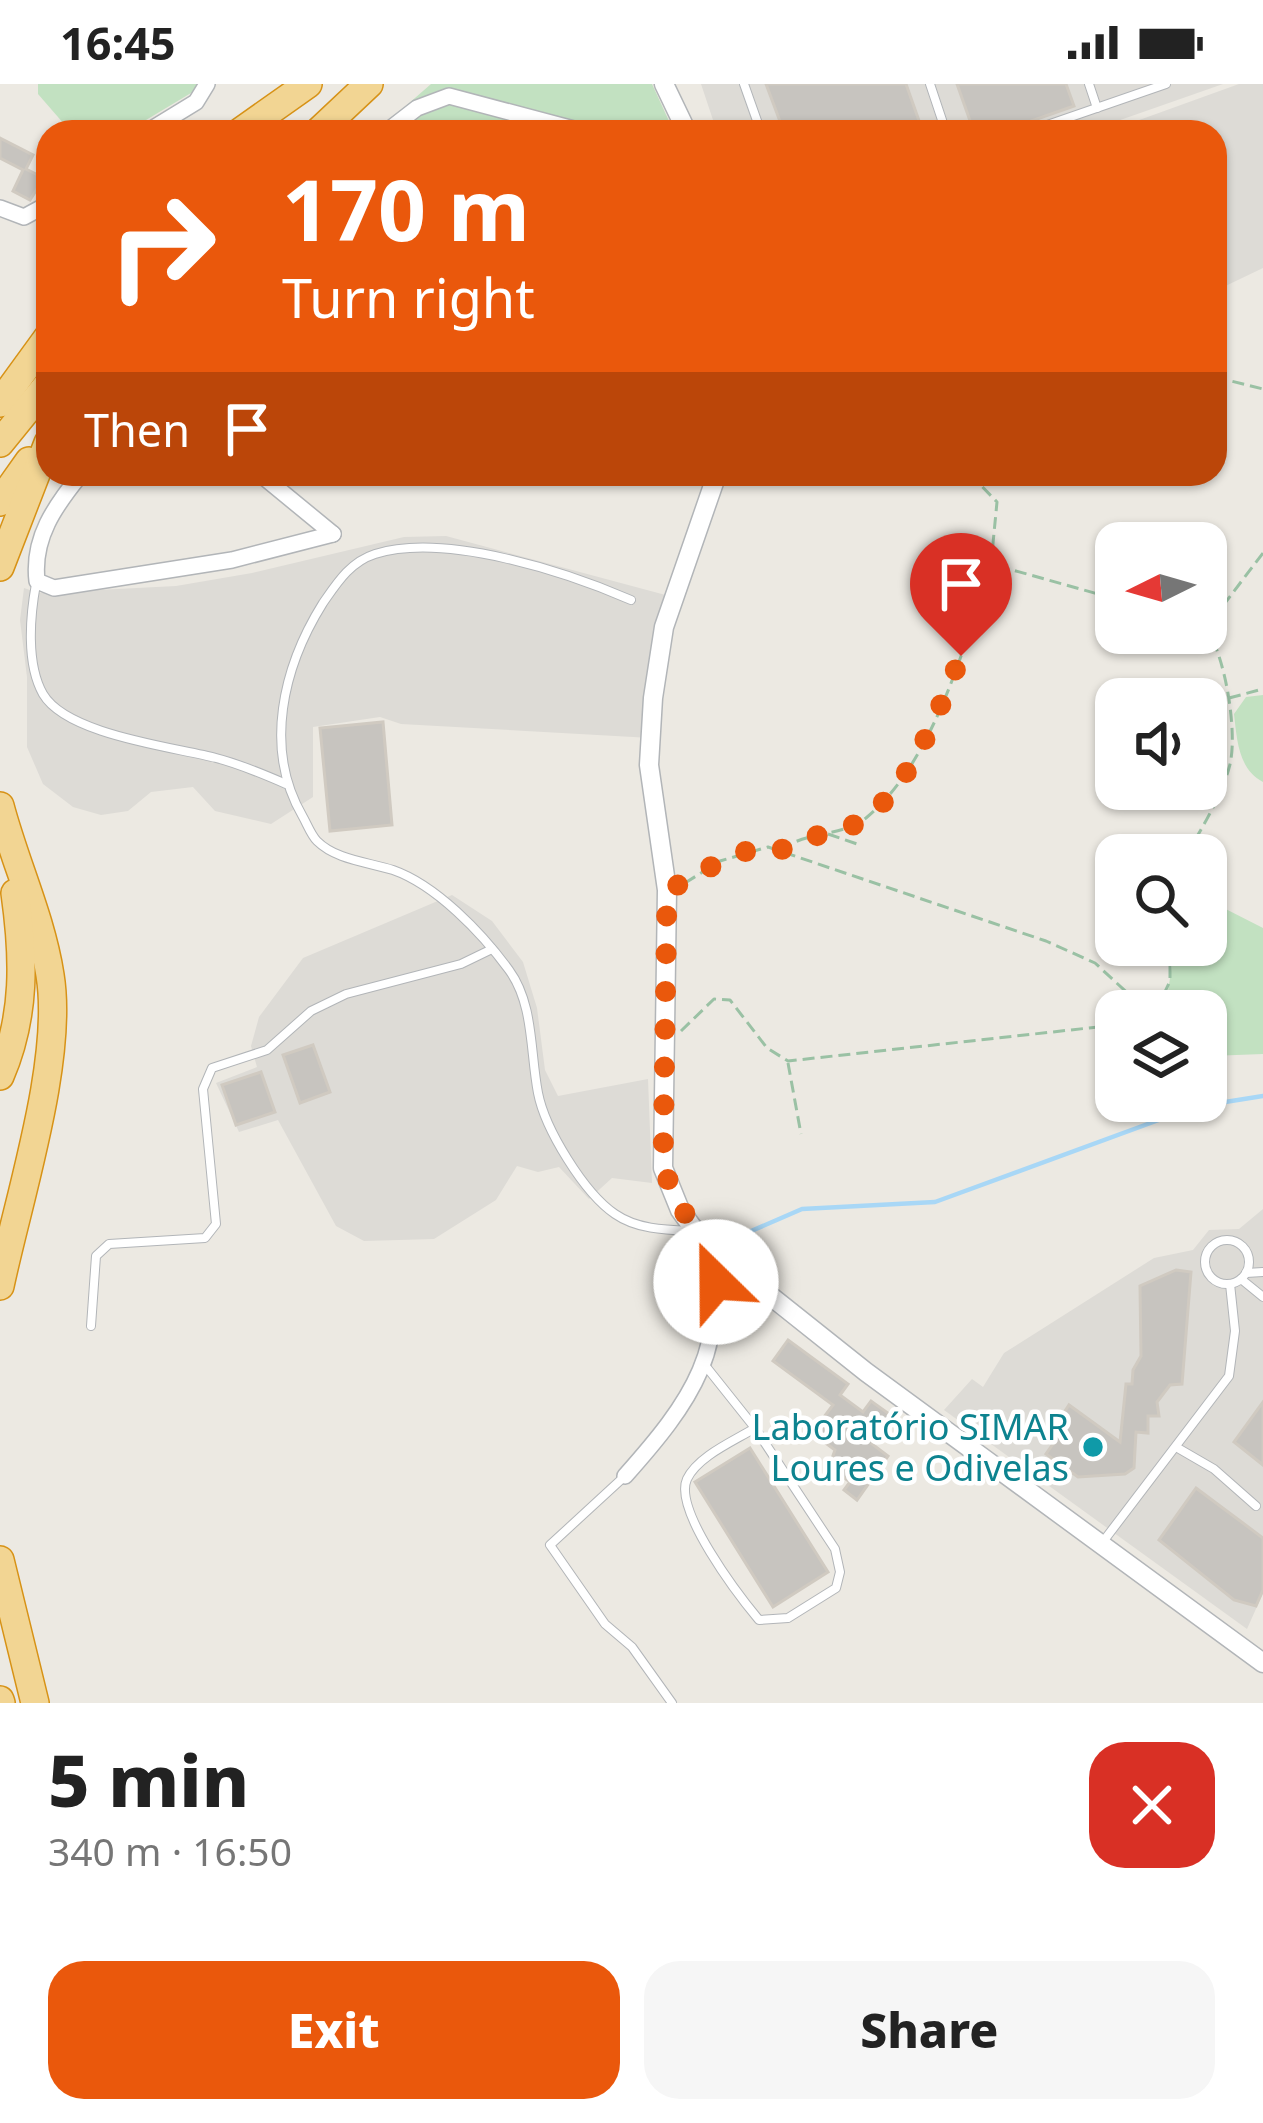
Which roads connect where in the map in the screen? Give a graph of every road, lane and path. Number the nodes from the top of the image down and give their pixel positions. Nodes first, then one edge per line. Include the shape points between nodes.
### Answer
1 (207, 84) edge
2 (311, 84) edge
3 (369, 84) edge
4 (664, 84) edge
5 (744, 84) edge
6 (930, 84) edge
7 (1089, 84) edge
8 (1166, 84) edge
9 (1097, 108) junction
10 (167, 120) edge
11 (258, 120) edge
12 (280, 120) edge
13 (331, 120) edge
14 (402, 120) edge
15 (540, 120) edge
16 (681, 120) edge
17 (757, 120) edge
18 (942, 120) edge
19 (1062, 120) edge
20 (0, 208) edge
21 (36, 210) edge
22 (36, 343) edge
23 (36, 350) edge
24 (0, 376) edge
25 (1227, 379) edge
26 (1263, 389) edge
27 (36, 399) edge
28 (0, 403) edge
29 (0, 443) edge
30 (36, 456) edge
31 (36, 472) edge
32 (72, 486) edge
33 (275, 486) edge
34 (713, 486) edge
35 (982, 486) edge
36 (0, 502) edge
37 (1263, 553) edge
38 (991, 564) junction
39 (0, 566) edge
40 (37, 581) junction
41 (1095, 592) edge
42 (631, 600) dead end
43 (1223, 678) edge
44 (1263, 689) edge
45 (1227, 699) joint
46 (1227, 772) edge
47 (287, 785) junction
48 (2, 815) edge
49 (827, 834) junction
50 (860, 845) dead end
51 (780, 851) junction
52 (667, 890) junction
53 (492, 949) junction
54 (1124, 990) edge
55 (1095, 1027) edge
56 (663, 1051) junction
57 (788, 1061) junction
58 (0, 1076) edge
59 (801, 1134) dead end
60 (700, 1237) junction
61 (1263, 1272) edge
62 (1244, 1276) junction
63 (1230, 1284) junction
64 (0, 1286) edge
65 (1263, 1298) edge
66 (91, 1326) dead end
67 (704, 1363) junction
68 (755, 1428) junction
69 (1176, 1447) junction
70 (625, 1477) joint
71 (1256, 1506) dead end
72 (1102, 1544) junction
73 (1, 1560) edge
74 (1263, 1663) edge
75 (35, 1703) edge
76 (672, 1703) edge

1 - 10 street via 196,102
2 - 11 highway
2 - 12 highway
3 - 13 highway
4 - 16 street
5 - 17 lane
6 - 18 lane
7 - 9 lane
8 - 9 lane
9 - 19 lane
14 - 15 street via 449,96
20 - 21 street via 24,217
22 - 24 highway
23 - 28 highway
25 - 26 path
27 - 29 highway
30 - 36 highway
31 - 39 highway
32 - 40 street via 47,518
33 - 40 street via 333,534 73,587
34 - 52 street via 673,597 653,698 649,765
35 - 38 path via 997,502
37 - 43 path via 1206,628
38 - 41 path
38 - 49 path via 933,723 904,771 865,819
40 - 47 lane via 34,669 45,698 69,716
42 - 47 lane via 460,550 375,554 342,574 290,664 281,762
44 - 45 path
45 - 46 path
47 - 53 lane via 317,841 417,881
48 - 58 highway via 22,989
48 - 64 highway via 51,980 43,1082
49 - 50 path
49 - 51 path
51 - 52 path via 720,861
51 - 54 path via 1046,941 1095,963
52 - 56 street
53 - 60 lane via 524,1001 539,1100 558,1144 615,1214
53 - 66 lane via 346,994 311,1011 267,1050 212,1068 203,1089 216,1224 206,1238 109,1244 96,1256
55 - 57 path
56 - 57 path via 714,999 730,1000 766,1048
56 - 60 street via 663,1168
57 - 59 path
60 - 67 street via 716,1282
60 - 72 street via 866,1372
61 - 62 lane
62 - 63 lane
62 - 63 lane via 1241,1246 1214,1244 1206,1270
62 - 65 lane
63 - 69 lane via 1229,1376
67 - 68 lane
67 - 70 street via 699,1381
68 - 68 lane via 835,1549 840,1572 836,1588 788,1618 759,1620 730,1585 684,1500 687,1478
69 - 71 lane
69 - 72 lane
70 - 76 lane via 550,1545
72 - 74 street
73 - 75 highway

